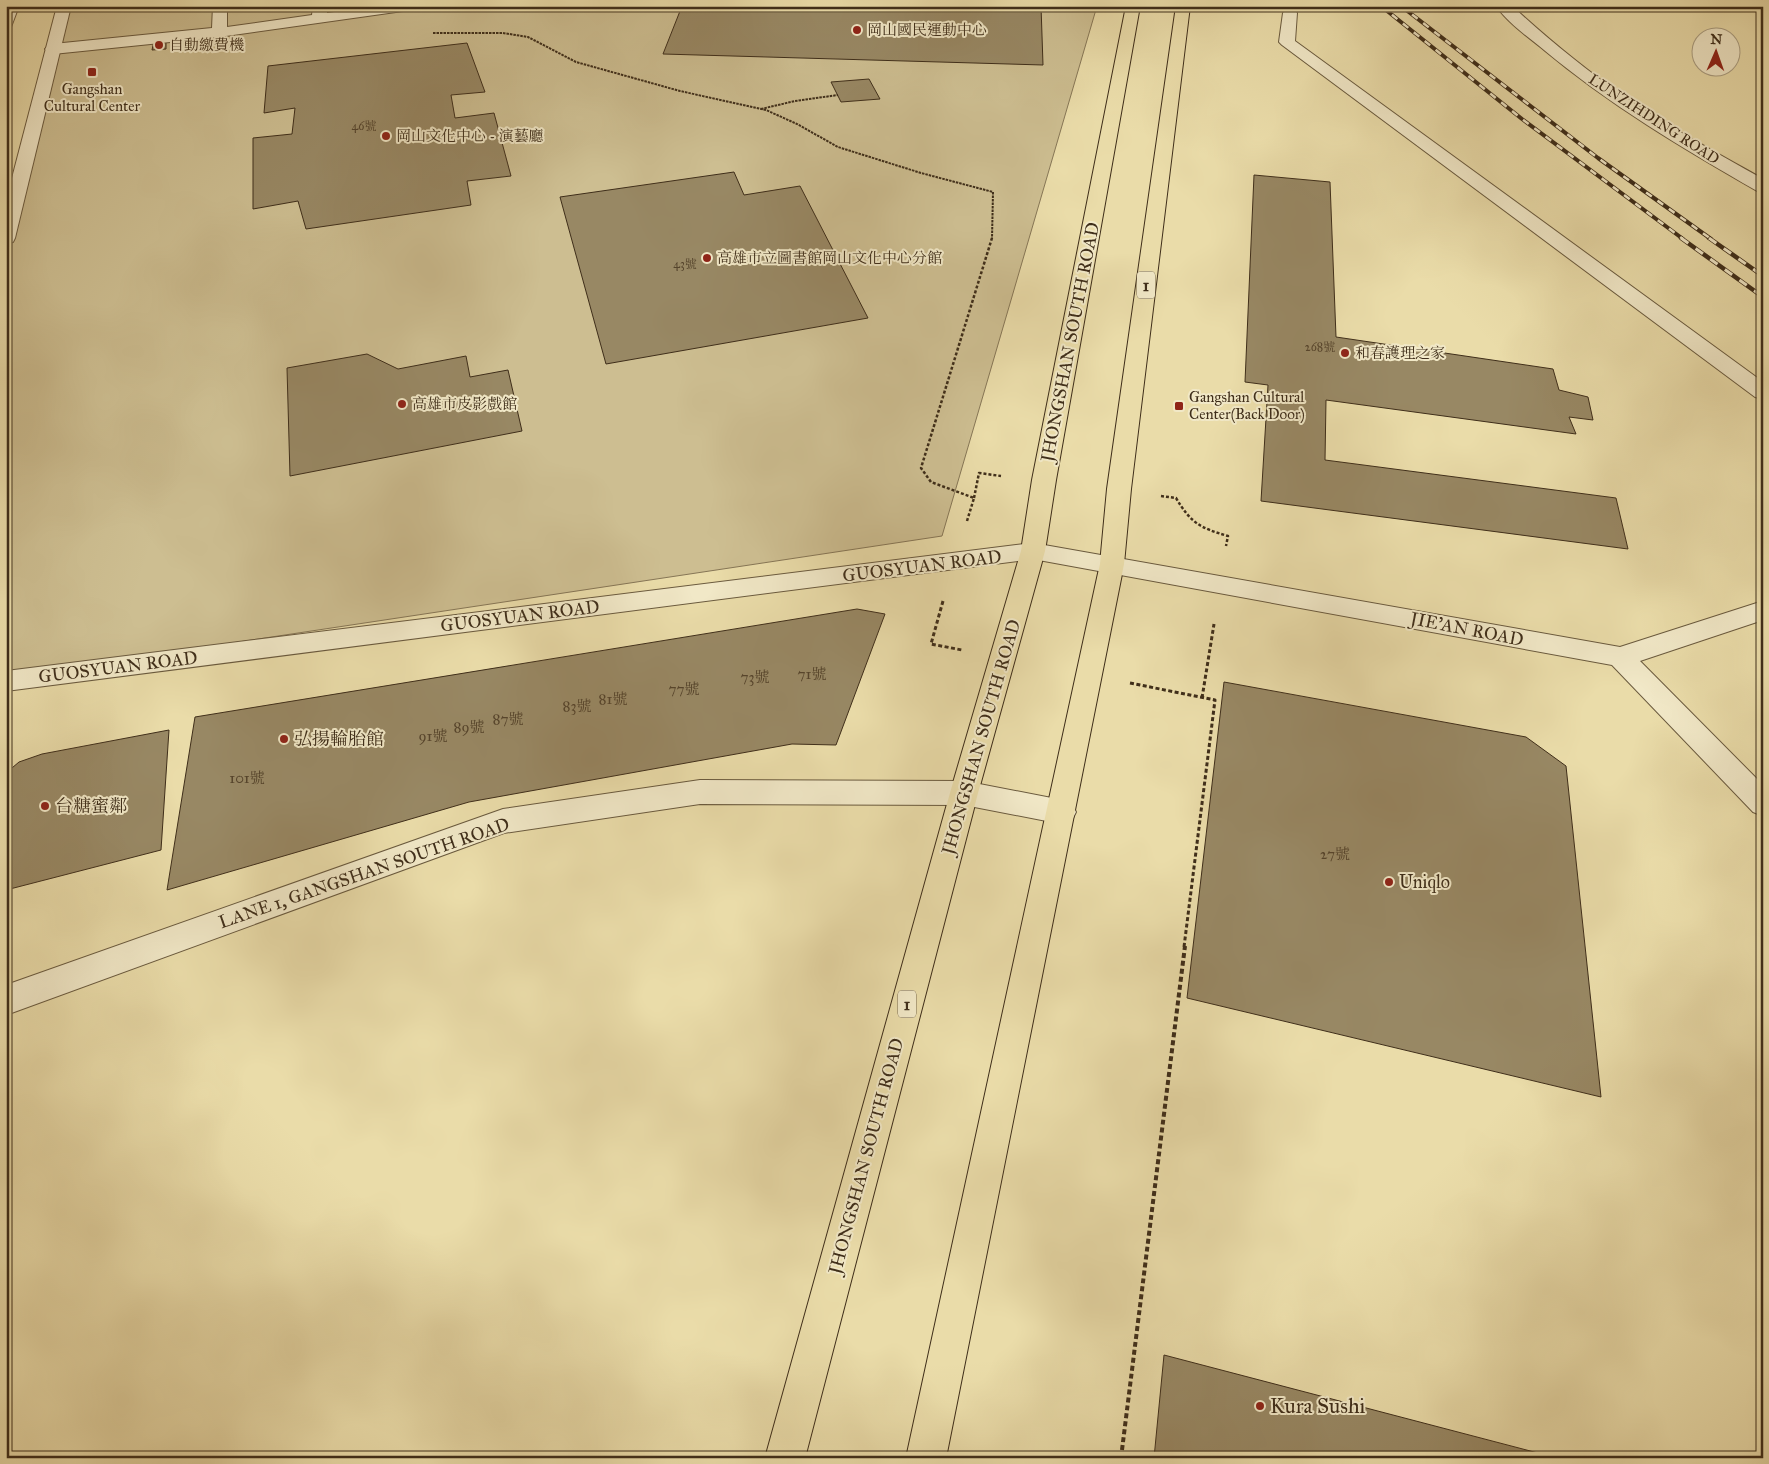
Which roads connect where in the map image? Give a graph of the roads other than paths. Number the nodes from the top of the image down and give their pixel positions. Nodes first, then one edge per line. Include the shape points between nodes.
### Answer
1 (12, 6) edge
2 (64, 6) edge
3 (220, 6) edge
4 (410, 6) edge
5 (1133, 6) edge
6 (1184, 6) edge
7 (1504, 6) edge
8 (319, 12) edge
9 (1290, 13) dead end
10 (6, 24) edge
11 (219, 28) junction
12 (54, 45) junction
13 (1763, 187) edge
14 (6, 238) edge
15 (1763, 392) edge
16 (1034, 551) junction
17 (1112, 564) junction
18 (1763, 610) edge
19 (1620, 657) junction
20 (6, 680) edge
21 (964, 793) junction
22 (1763, 804) edge
23 (1062, 812) junction
24 (6, 1000) edge
25 (785, 1458) edge
26 (926, 1458) edge

1 - 10 street
2 - 12 street
3 - 11 street
4 - 8 street
5 - 16 main road, JHONGSHAN SOUTH ROAD / 1 via 1046,470
6 - 17 main road, 1 via 1119,489
7 - 13 street, LUNZIHDING ROAD via 1541,40 1617,98
8 - 11 street
9 - 15 street via 1287,42
11 - 12 street
12 - 14 street
16 - 17 street, GUOSYUAN ROAD
16 - 20 street, GUOSYUAN ROAD
16 - 21 main road, JHONGSHAN SOUTH ROAD / 1
17 - 19 street, JIE'AN ROAD
17 - 23 main road, 1
18 - 19 street
19 - 22 street
21 - 23 street, LANE 1, GANGSHAN SOUTH ROAD
21 - 24 street, LANE 1, GANGSHAN SOUTH ROAD via 700,792 504,821
21 - 25 main road, JHONGSHAN SOUTH ROAD / 1
23 - 26 main road, 1

